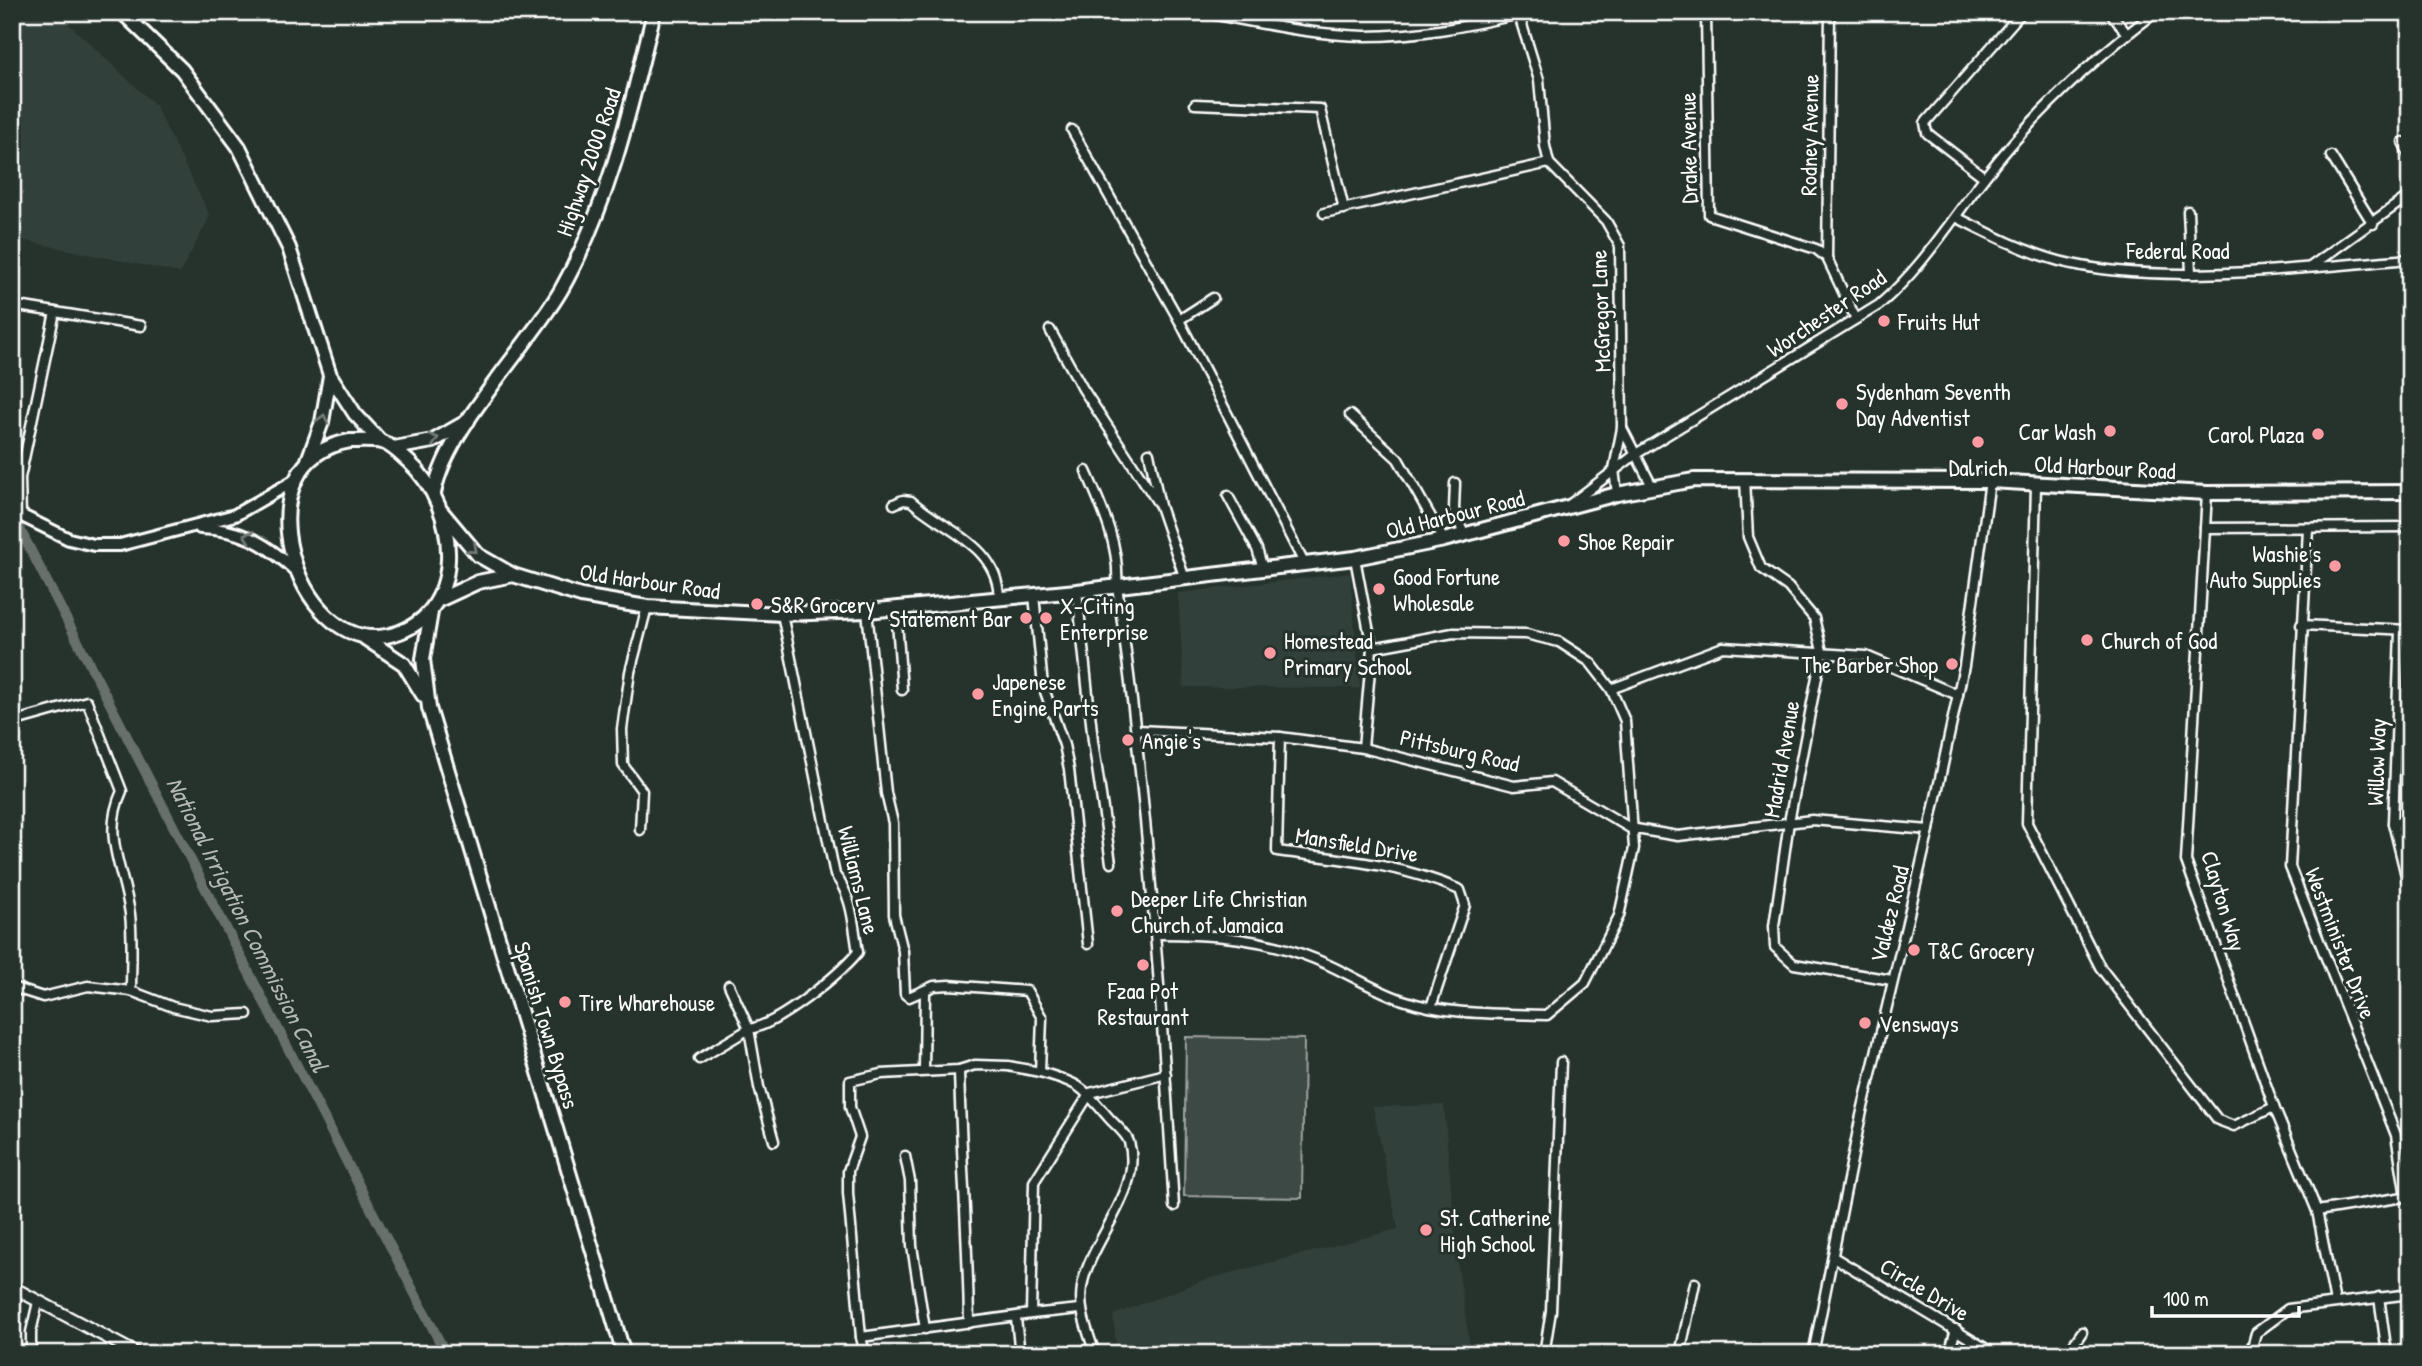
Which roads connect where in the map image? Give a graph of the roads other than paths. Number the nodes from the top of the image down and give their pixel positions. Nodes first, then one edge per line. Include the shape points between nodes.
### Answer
1 (122, 12) edge
2 (654, 12) edge
3 (1200, 12) edge
4 (1706, 12) edge
5 (1830, 12) edge
6 (2022, 12) edge
7 (2110, 12) edge
8 (2156, 12) edge
9 (1519, 13) edge
10 (2127, 34) junction
11 (1195, 104) dead end
12 (1072, 130) dead end
13 (2403, 142) dead end
14 (2332, 156) dead end
15 (2410, 157) edge
16 (1549, 163) junction
17 (1984, 177) junction
18 (2410, 195) edge
19 (1344, 209) junction
20 (2188, 211) dead end
21 (1324, 213) dead end
22 (1956, 217) junction
23 (2373, 224) junction
24 (1827, 258) junction
25 (2410, 259) edge
26 (2309, 267) junction
27 (2191, 272) junction
28 (1213, 298) dead end
29 (12, 305) edge
30 (55, 312) junction
31 (1856, 319) junction
32 (1179, 320) junction
33 (141, 326) dead end
34 (1050, 330) dead end
35 (330, 375) junction
36 (1350, 415) dead end
37 (469, 420) junction
38 (1622, 428) junction
39 (381, 442) junction
40 (394, 448) junction
41 (1149, 453) dead end
42 (1636, 454) junction
43 (308, 460) junction
44 (1614, 469) junction
45 (1086, 471) dead end
46 (1745, 479) junction
47 (1990, 481) junction
48 (292, 482) junction
49 (1455, 483) dead end
50 (1652, 486) junction
51 (2036, 486) junction
52 (2410, 492) edge
53 (434, 493) junction
54 (2207, 493) junction
55 (1617, 494) junction
56 (1228, 496) dead end
57 (894, 504) dead end
58 (1160, 506) junction
59 (1565, 508) junction
60 (442, 512) junction
61 (20, 515) edge
62 (2410, 527) edge
63 (187, 528) junction
64 (2205, 528) junction
65 (2308, 528) junction
66 (1464, 535) junction
67 (1444, 540) junction
68 (1355, 558) junction
69 (1305, 565) junction
70 (1263, 569) junction
71 (297, 572) junction
72 (513, 575) junction
73 (1185, 579) junction
74 (1117, 586) junction
75 (1077, 591) junction
76 (1034, 595) junction
77 (999, 598) junction
78 (441, 599) junction
79 (647, 607) junction
80 (897, 608) junction
81 (867, 611) junction
82 (431, 612) junction
83 (782, 614) junction
84 (2301, 625) junction
85 (2405, 631) edge
86 (363, 637) junction
87 (1372, 648) junction
88 (1822, 651) junction
89 (1611, 689) junction
90 (902, 690) dead end
91 (1958, 695) junction
92 (429, 708) junction
93 (12, 722) edge
94 (2410, 728) edge
95 (1138, 730) junction
96 (2397, 730) junction
97 (1280, 737) junction
98 (1363, 748) junction
99 (2410, 821) edge
100 (1789, 822) junction
101 (2393, 823) junction
102 (1630, 828) junction
103 (640, 830) dead end
104 (1929, 830) junction
105 (1111, 863) dead end
106 (2410, 892) edge
107 (1157, 934) junction
108 (1088, 944) dead end
109 (1892, 980) junction
110 (729, 985) dead end
111 (12, 987) edge
112 (131, 991) junction
113 (925, 992) junction
114 (1431, 1007) junction
115 (247, 1014) dead end
116 (749, 1029) junction
117 (699, 1059) dead end
118 (1561, 1062) dead end
119 (959, 1070) junction
120 (924, 1071) junction
121 (1040, 1072) junction
122 (1166, 1074) junction
123 (1090, 1093) junction
124 (2274, 1107) junction
125 (774, 1141) dead end
126 (905, 1156) dead end
127 (2408, 1196) edge
128 (1174, 1206) dead end
129 (2317, 1210) junction
130 (1835, 1258) junction
131 (1695, 1283) dead end
132 (12, 1287) edge
133 (2410, 1294) edge
134 (2379, 1297) junction
135 (38, 1302) junction
136 (2335, 1302) junction
137 (1080, 1309) junction
138 (1031, 1314) junction
139 (1016, 1318) junction
140 (969, 1323) junction
141 (925, 1329) junction
142 (1956, 1329) junction
143 (2082, 1332) dead end
144 (861, 1337) junction
145 (31, 1354) edge
146 (138, 1354) edge
147 (624, 1354) edge
148 (865, 1354) edge
149 (1020, 1354) edge
150 (1095, 1354) edge
151 (1544, 1354) edge
152 (1680, 1354) edge
153 (1813, 1354) edge
154 (1949, 1354) edge
155 (1996, 1354) edge
156 (2067, 1354) edge
157 (2250, 1354) edge
158 (2387, 1354) edge

1 - 35 main road via 182,70 239,147 289,248
2 - 37 main road, Highway 2000 Road via 594,222 538,328
3 - 9 street via 1365,36 1445,31
4 - 24 street, Drake Avenue via 1709,215 1816,249
5 - 24 street, Rodney Avenue
6 - 17 street via 1925,123 1927,133
7 - 10 street
8 - 10 street, Worchester Road
9 - 16 street via 1539,80
10 - 17 street, Worchester Road via 2052,102
11 - 19 street via 1320,109
12 - 32 street
13 - 15 street
14 - 23 street
16 - 19 street
16 - 38 street, McGregor Lane via 1606,220 1620,246
17 - 22 street, Worchester Road
18 - 23 street
19 - 21 street
20 - 27 street
22 - 27 street, Federal Road via 2010,244 2061,261 2126,271
22 - 31 street, Worchester Road via 1909,279
23 - 26 street
24 - 31 street
25 - 26 street, Federal Road
26 - 27 street, Federal Road
28 - 32 street
29 - 30 street
30 - 33 street
30 - 61 street via 20,478
31 - 42 street, Worchester Road
32 - 69 street
34 - 58 street
35 - 39 main road via 355,414
43 -> 35 main road via 322,422
36 - 67 street via 1398,459
40 -> 37 main road, Highway 2000 Road via 433,441
37 - 53 main road, Highway 2000 Road via 443,461
38 - 42 street, McGregor Lane
38 - 44 street, McGregor Lane
39 - 40 main road
39 - 43 main road via 340,443
40 - 53 main road
41 - 58 street
42 - 44 street, Worchester Road
42 - 50 street, McGregor Lane
43 - 48 main road
44 - 55 street, McGregor Lane
44 - 59 street, Worchester Road
45 - 74 street via 1106,517 1118,567
46 - 47 main road, Old Harbour Road
46 - 50 main road, Old Harbour Road
46 - 88 street, Madrid Avenue via 1748,537 1761,568 1788,587 1814,618
47 - 51 main road, Old Harbour Road
47 - 91 street, Valdez Road
48 - 63 main road via 235,514
48 - 71 main road via 289,537
49 - 66 street via 1454,509
50 - 55 main road, Old Harbour Road
51 - 54 main road, Old Harbour Road
51 - 124 street via 2027,822 2100,967 2218,1120 2234,1126
52 - 54 main road, Old Harbour Road
53 - 60 main road
54 - 64 street, Clayton Way
55 - 59 main road, Old Harbour Road
56 - 70 street
57 - 77 street via 911,501 991,562
58 - 73 street
59 - 66 main road, Old Harbour Road
60 -> 72 main road, Old Harbour Road via 469,546
60 - 78 main road via 448,558
61 - 63 main road via 69,539 94,545 120,545
62 - 65 street
71 -> 63 main road via 271,547 250,536 233,530
64 - 65 street
64 - 124 street, Clayton Way via 2186,861
65 - 84 street, Westminister Drive
66 - 67 main road, Old Harbour Road
67 - 68 main road, Old Harbour Road
68 - 69 main road, Old Harbour Road
68 - 87 street
69 - 70 main road, Old Harbour Road
70 - 73 main road, Old Harbour Road
71 - 86 main road via 324,613
72 - 78 main road, Old Harbour Road via 478,582
72 - 79 main road, Old Harbour Road via 581,596
73 - 74 main road, Old Harbour Road
74 - 75 main road, Old Harbour Road
74 - 95 street
75 - 76 main road, Old Harbour Road
75 - 105 street
76 - 77 main road, Old Harbour Road
76 - 108 street via 1043,686 1069,769
77 - 80 main road, Old Harbour Road
78 - 82 main road
79 - 83 main road, Old Harbour Road
79 - 103 street via 630,672 622,744 623,765 642,791
80 - 81 main road, Old Harbour Road
80 - 90 street
81 - 83 main road, Old Harbour Road
81 - 113 street via 893,823 894,915 903,951 905,994
82 - 86 main road via 403,630
82 - 92 main road, Spanish Town Bypass via 423,659
83 - 116 street, Williams Lane via 835,875 846,888 858,952 833,978 796,1005 770,1023
84 - 85 street
84 - 127 street, Westminister Drive via 2290,867 2396,1135
85 - 96 street, Willow Way
86 - 92 main road, Spanish Town Bypass via 404,664
87 - 89 street via 1453,633 1526,634 1559,642 1590,662
87 - 98 street
88 - 89 street via 1723,647
88 - 91 street via 1866,656
88 - 100 street, Madrid Avenue
89 - 102 street via 1625,721
91 - 104 street, Valdez Road
92 - 147 main road, Spanish Town Bypass
93 - 112 street via 87,702 122,791 113,811 113,848 130,913
94 - 96 street
95 - 97 street, Pittsburg Road
95 - 107 street
96 - 101 street, Willow Way
97 - 98 street, Pittsburg Road
97 - 114 street, Mansfield Drive via 1277,851 1379,865 1425,875 1460,890 1465,905
98 - 102 street, Pittsburg Road via 1485,781 1514,786 1552,782
99 - 101 street
100 - 102 street, Pittsburg Road via 1678,836
100 - 104 street, Pittsburg Road
100 - 109 street, Madrid Avenue via 1775,947 1794,964
101 - 106 street, Willow Way
102 - 114 street via 1634,848 1619,916 1585,983 1547,1015
104 - 109 street, Valdez Road
107 - 114 street via 1212,934 1265,943 1314,958 1403,1000
107 - 122 street
109 - 130 street, Valdez Road
110 - 116 street
111 - 112 street via 43,997 88,986
112 - 115 street via 212,1016
113 - 120 street
113 - 121 street via 950,985 1027,991 1042,1018
116 - 117 street
116 - 125 street
118 - 151 street via 1551,1311
119 - 120 street
119 - 121 street via 975,1065
119 - 140 street
120 - 144 street via 850,1081 850,1107 860,1138 848,1182
121 - 123 street via 1076,1082
122 - 123 street
122 - 128 street
123 - 137 street via 1128,1140 1132,1162 1116,1214 1087,1265
123 - 138 street via 1034,1182
124 - 129 street, Clayton Way
126 - 141 street
127 - 129 street
129 - 136 street, Clayton Way
130 - 142 street, Circle Drive
130 - 153 street, Valdez Road
131 - 152 street
132 - 135 street
133 - 134 street
134 - 136 street
134 - 158 street
135 - 145 street via 30,1332
135 - 146 street
136 - 157 street via 2288,1309 2256,1333
137 - 138 street
137 - 150 street
138 - 139 street
139 - 140 street
139 - 149 street
140 - 141 street
141 - 144 street
142 - 154 street
142 - 155 street, Circle Drive
143 - 156 street
144 - 148 street

